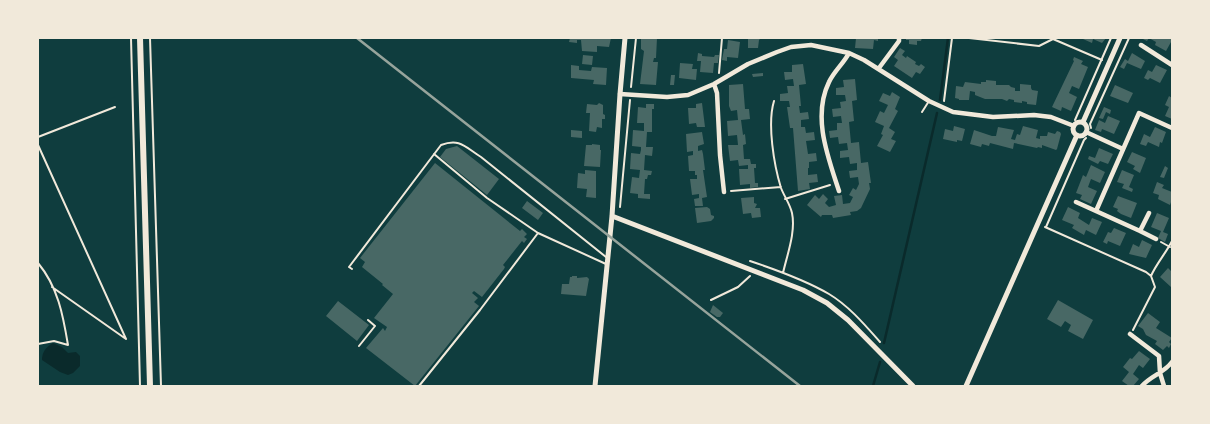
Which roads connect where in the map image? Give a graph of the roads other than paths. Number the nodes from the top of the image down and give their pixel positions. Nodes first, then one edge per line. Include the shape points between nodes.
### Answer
1 (140, 38) edge
2 (625, 38) edge
3 (812, 38) edge
4 (899, 38) edge
5 (1120, 38) edge
6 (811, 45) junction
7 (1141, 45) dead end
8 (849, 53) junction
9 (1172, 65) edge
10 (879, 68) junction
11 (716, 82) junction
12 (620, 94) junction
13 (929, 101) junction
14 (922, 112) dead end
15 (1083, 122) junction
16 (1073, 126) junction
17 (1172, 128) edge
18 (1086, 132) junction
19 (1077, 135) junction
20 (1123, 149) junction
21 (434, 154) junction
22 (839, 191) dead end
23 (724, 192) road end
24 (1076, 202) dead end
25 (1096, 211) junction
26 (1149, 213) dead end
27 (612, 216) junction
28 (1140, 230) junction
29 (538, 233) junction
30 (1156, 239) road end
31 (607, 262) junction
32 (352, 269) dead end
33 (368, 320) dead end
34 (1130, 334) road end
35 (359, 346) dead end
36 (1172, 362) edge
37 (1160, 373) junction
38 (150, 386) edge
39 (419, 386) edge
40 (595, 386) edge
41 (913, 386) edge
42 (966, 386) edge
43 (1142, 386) edge
44 (1164, 386) edge

1 - 38 main road
2 - 12 street
3 - 6 street
4 - 10 street
5 - 15 street
6 - 8 street
6 - 11 street via 777,52
7 - 9 street
8 - 10 street
8 - 22 street via 829,81 822,104 825,146
10 - 13 street
11 - 12 street via 688,95 667,98
11 - 23 street
12 - 27 street
13 - 14 lane
13 - 16 street via 953,112 976,116 1034,115
15 - 16 street
15 - 18 street
16 - 19 street
17 - 20 street via 1139,113
18 - 19 street
18 - 20 street
19 - 42 street
20 - 25 street
21 - 29 lane via 487,198
21 - 31 lane via 441,145 460,142
21 - 32 lane via 349,267
24 - 25 street
25 - 28 street
26 - 28 street
27 - 31 street
27 - 41 street via 803,290 848,320
28 - 30 street
29 - 31 lane
29 - 39 lane
31 - 40 street
33 - 35 lane via 375,326
34 - 37 street via 1159,356
36 - 37 street
37 - 43 street
37 - 44 street

